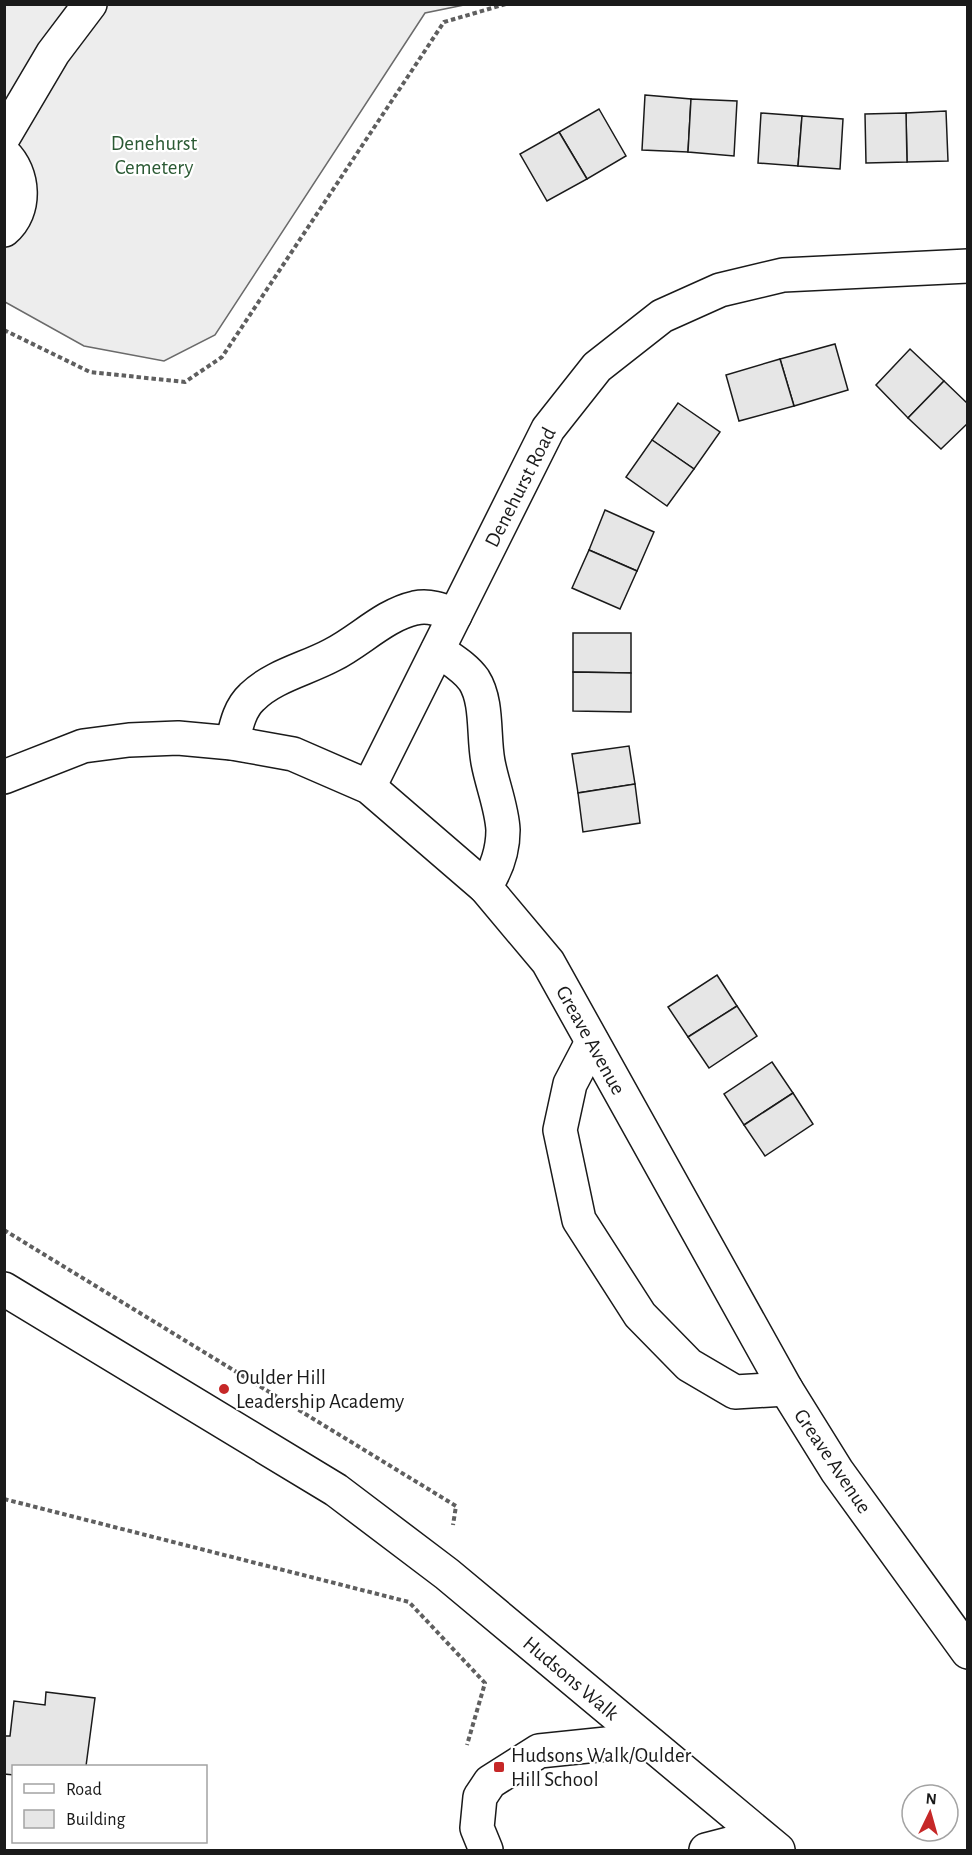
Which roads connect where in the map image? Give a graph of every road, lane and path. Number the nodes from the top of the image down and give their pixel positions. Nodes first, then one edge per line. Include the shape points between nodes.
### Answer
1 (90, 4) edge
2 (506, 4) edge
3 (4, 136) edge
4 (4, 154) edge
5 (4, 230) edge
6 (968, 266) edge
7 (4, 330) edge
8 (455, 615) junction
9 (438, 650) junction
10 (232, 743) junction
11 (12, 764) edge
12 (369, 788) junction
13 (485, 887) junction
14 (592, 1042) junction
15 (4, 1230) edge
16 (4, 1288) edge
17 (786, 1389) junction
18 (4, 1499) edge
19 (447, 1574) junction
20 (968, 1652) edge
21 (645, 1740) junction
22 (466, 1749) dead end
23 (769, 1843) edge
24 (486, 1851) edge
25 (706, 1851) edge

1 - 3 street via 53,53
2 - 7 path via 444,22 222,357 184,382 90,372
4 - 5 street via 19,176 21,194 17,212
6 - 8 street, Denehurst Road via 783,275 720,290 662,316 597,366 548,429
8 - 9 street, Denehurst Road
8 - 10 street via 439,608 417,608 393,616 334,655 264,686 239,716
9 - 12 street, Denehurst Road
9 - 13 street via 474,680 481,698 487,760 503,829 496,870
10 - 11 street, Greave Avenue via 178,738 129,740 83,746
10 - 12 street, Greave Avenue via 292,754
12 - 13 street, Greave Avenue
13 - 14 street, Greave Avenue via 548,962
14 - 17 street, Greave Avenue
14 - 17 street via 570,1084 560,1130 579,1220 640,1315 689,1365 735,1392
15 - 19 path via 456,1506
16 - 19 street, Hudsons Walk via 336,1491
17 - 20 street, Greave Avenue via 837,1471
18 - 22 path via 409,1602 485,1683
19 - 21 street, Hudsons Walk
21 - 23 street, Hudsons Walk
21 - 24 street via 539,1751 490,1782 480,1797 477,1828
23 - 25 street

